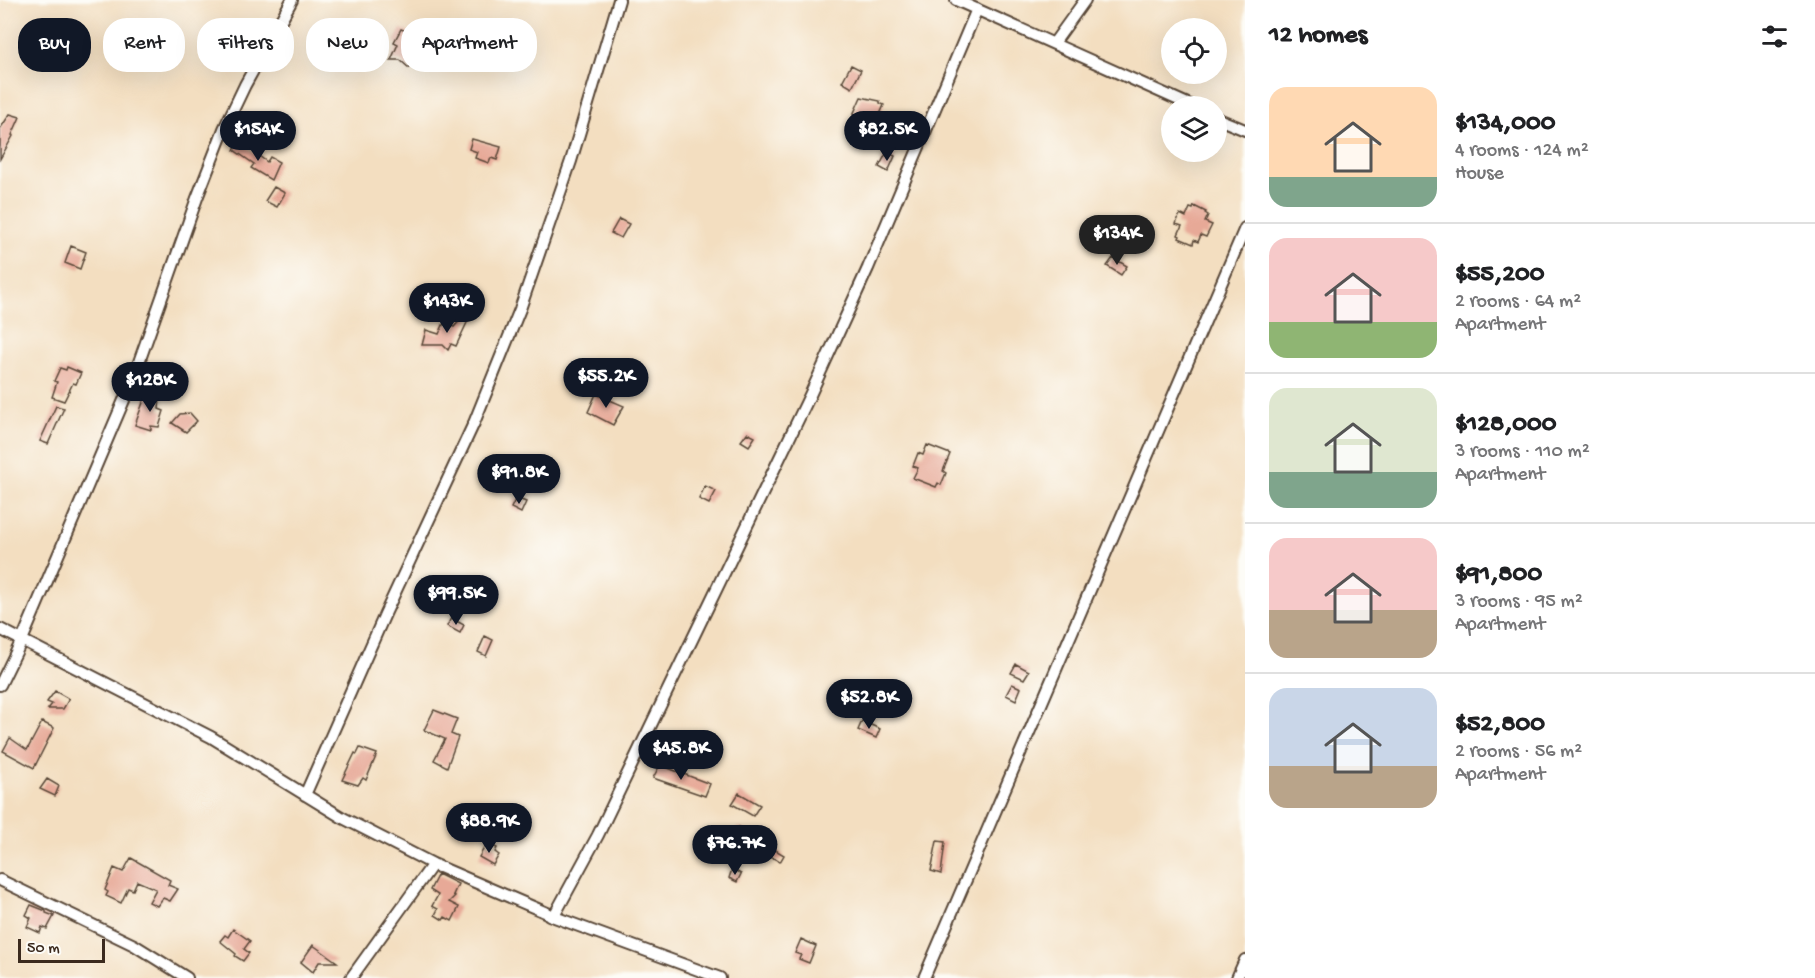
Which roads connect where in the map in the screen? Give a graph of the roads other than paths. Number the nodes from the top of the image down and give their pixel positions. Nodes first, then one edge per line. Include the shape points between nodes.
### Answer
1 (292, 0) edge
2 (619, 0) edge
3 (956, 0) edge
4 (1085, 0) edge
5 (977, 9) junction
6 (1054, 43) junction
7 (1170, 96) edge
8 (1227, 123) edge
9 (1245, 130) edge
10 (1245, 228) edge
11 (0, 629) edge
12 (22, 640) junction
13 (0, 685) edge
14 (305, 795) junction
15 (433, 864) junction
16 (0, 880) edge
17 (554, 916) junction
18 (1245, 960) edge
19 (187, 978) edge
20 (352, 978) edge
21 (720, 978) edge
22 (924, 978) edge
23 (1237, 978) edge

1 - 12 street via 224,129 134,379
2 - 14 street via 564,182 520,309 474,423
3 - 5 street
4 - 6 street
5 - 6 street
5 - 17 street via 810,395 598,835
6 - 7 street
8 - 9 street
10 - 22 street
11 - 12 street
12 - 13 street
12 - 14 street via 212,737
14 - 15 street
15 - 17 street
15 - 20 street
16 - 19 street via 134,945
17 - 21 street
18 - 23 street

